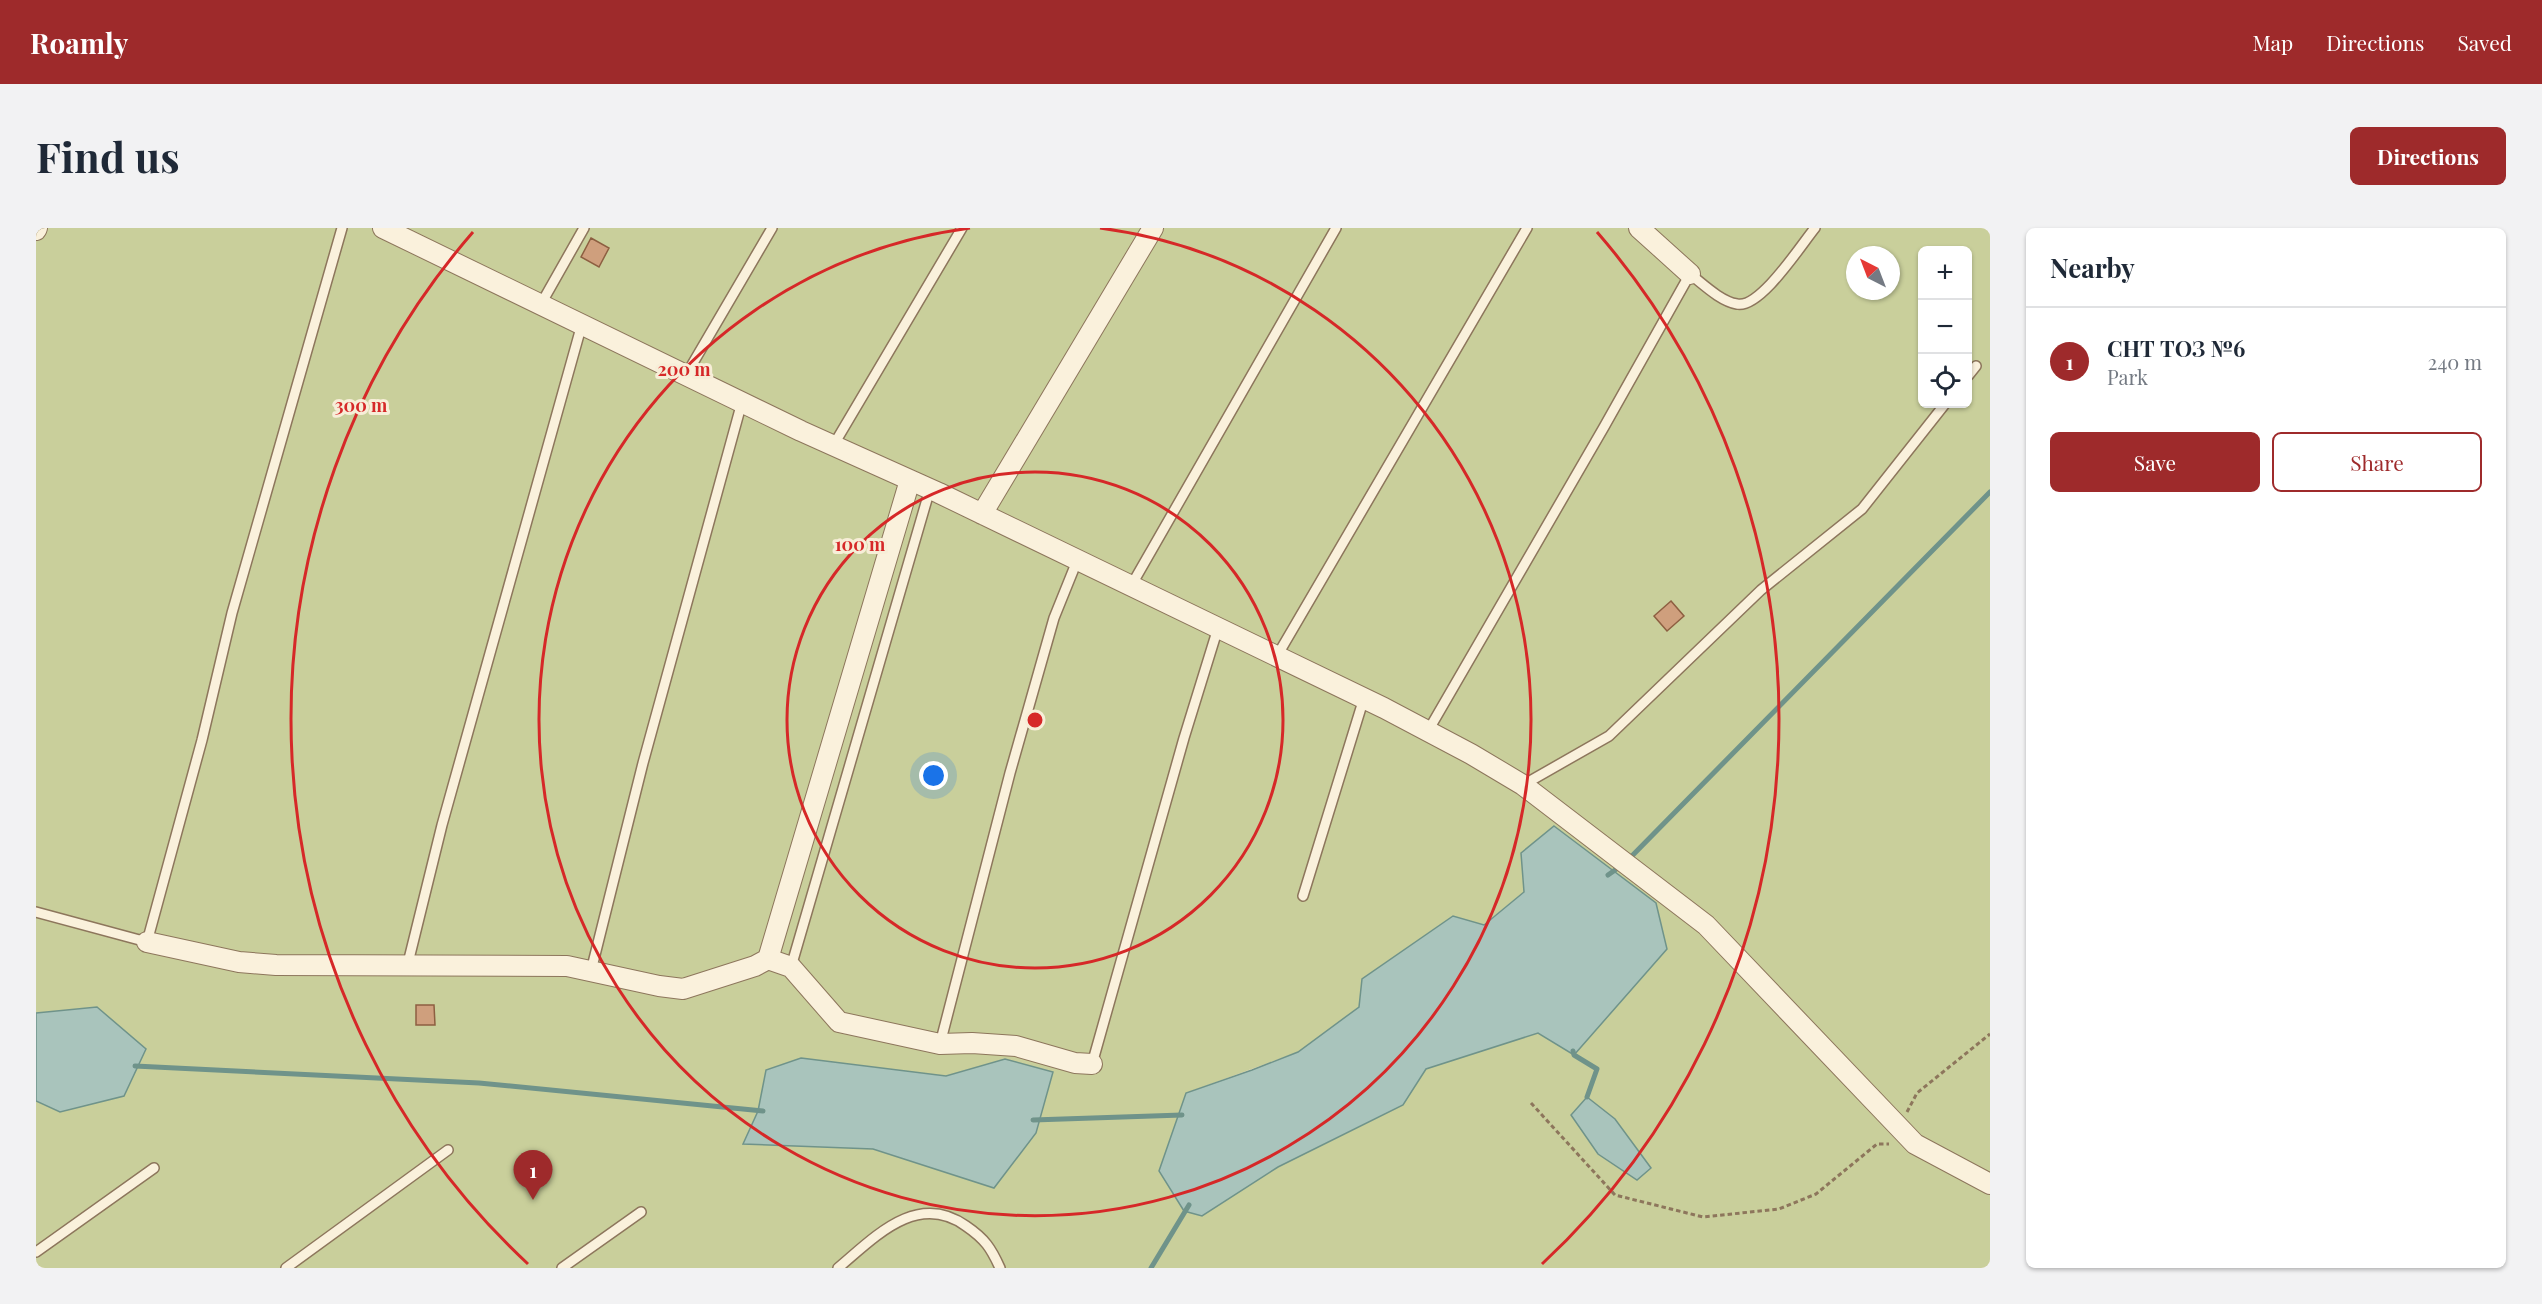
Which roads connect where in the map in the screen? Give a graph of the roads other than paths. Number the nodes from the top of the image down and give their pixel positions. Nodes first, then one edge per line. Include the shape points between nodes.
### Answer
1 (342, 228) edge
2 (584, 228) edge
3 (772, 228) edge
4 (962, 228) edge
5 (1153, 228) edge
6 (1336, 228) edge
7 (1527, 228) edge
8 (1639, 228) edge
9 (1815, 228) edge
10 (394, 230) edge
11 (1690, 274) junction
12 (541, 304) junction
13 (582, 324) junction
14 (1976, 366) dead end
15 (1972, 371) edge
16 (686, 375) junction
17 (742, 402) junction
18 (1943, 408) edge
19 (833, 446) junction
20 (910, 480) junction
21 (930, 489) junction
22 (982, 514) junction
23 (1077, 561) junction
24 (1131, 586) junction
25 (1218, 628) junction
26 (1276, 656) junction
27 (1364, 698) junction
28 (1428, 731) junction
29 (1523, 785) junction
30 (1303, 896) dead end
31 (36, 912) edge
32 (147, 942) junction
33 (768, 959) junction
34 (407, 967) junction
35 (791, 967) junction
36 (591, 971) junction
37 (940, 1044) junction
38 (1092, 1064) joint
39 (448, 1150) dead end
40 (154, 1168) dead end
41 (1990, 1185) edge
42 (641, 1212) dead end
43 (36, 1251) edge
44 (286, 1268) edge
45 (562, 1268) edge
46 (838, 1268) edge
47 (1000, 1268) edge

1 - 32 lane via 232,613
2 - 12 lane
3 - 16 lane
4 - 19 lane
5 - 22 street
6 - 24 lane
7 - 26 lane
8 - 11 street
9 - 11 lane via 1770,284 1748,304 1728,301
10 - 12 street
11 - 28 lane
12 - 13 street
13 - 16 street
13 - 34 lane via 445,814
14 - 15 lane
16 - 17 street
17 - 19 street
17 - 36 lane via 643,763
18 - 29 lane via 1862,508 1761,590 1609,736
19 - 20 street
20 - 21 street
20 - 33 street
21 - 22 street
21 - 35 lane
22 - 23 street
23 - 24 street
23 - 37 lane via 1054,618 1010,773
24 - 25 street
25 - 26 street
25 - 38 lane
26 - 27 street
27 - 28 street
27 - 30 lane
28 - 29 street
29 - 41 street via 1706,925 1915,1144
31 - 32 lane
32 - 34 street via 239,962
33 - 35 street
33 - 36 street via 722,978 683,988
34 - 36 street via 567,966
35 - 37 street via 839,1022
37 - 38 street via 1016,1046 1075,1064
39 - 44 lane
40 - 43 lane
42 - 45 lane
46 - 47 lane via 893,1224 919,1213 937,1213 959,1221 990,1245

